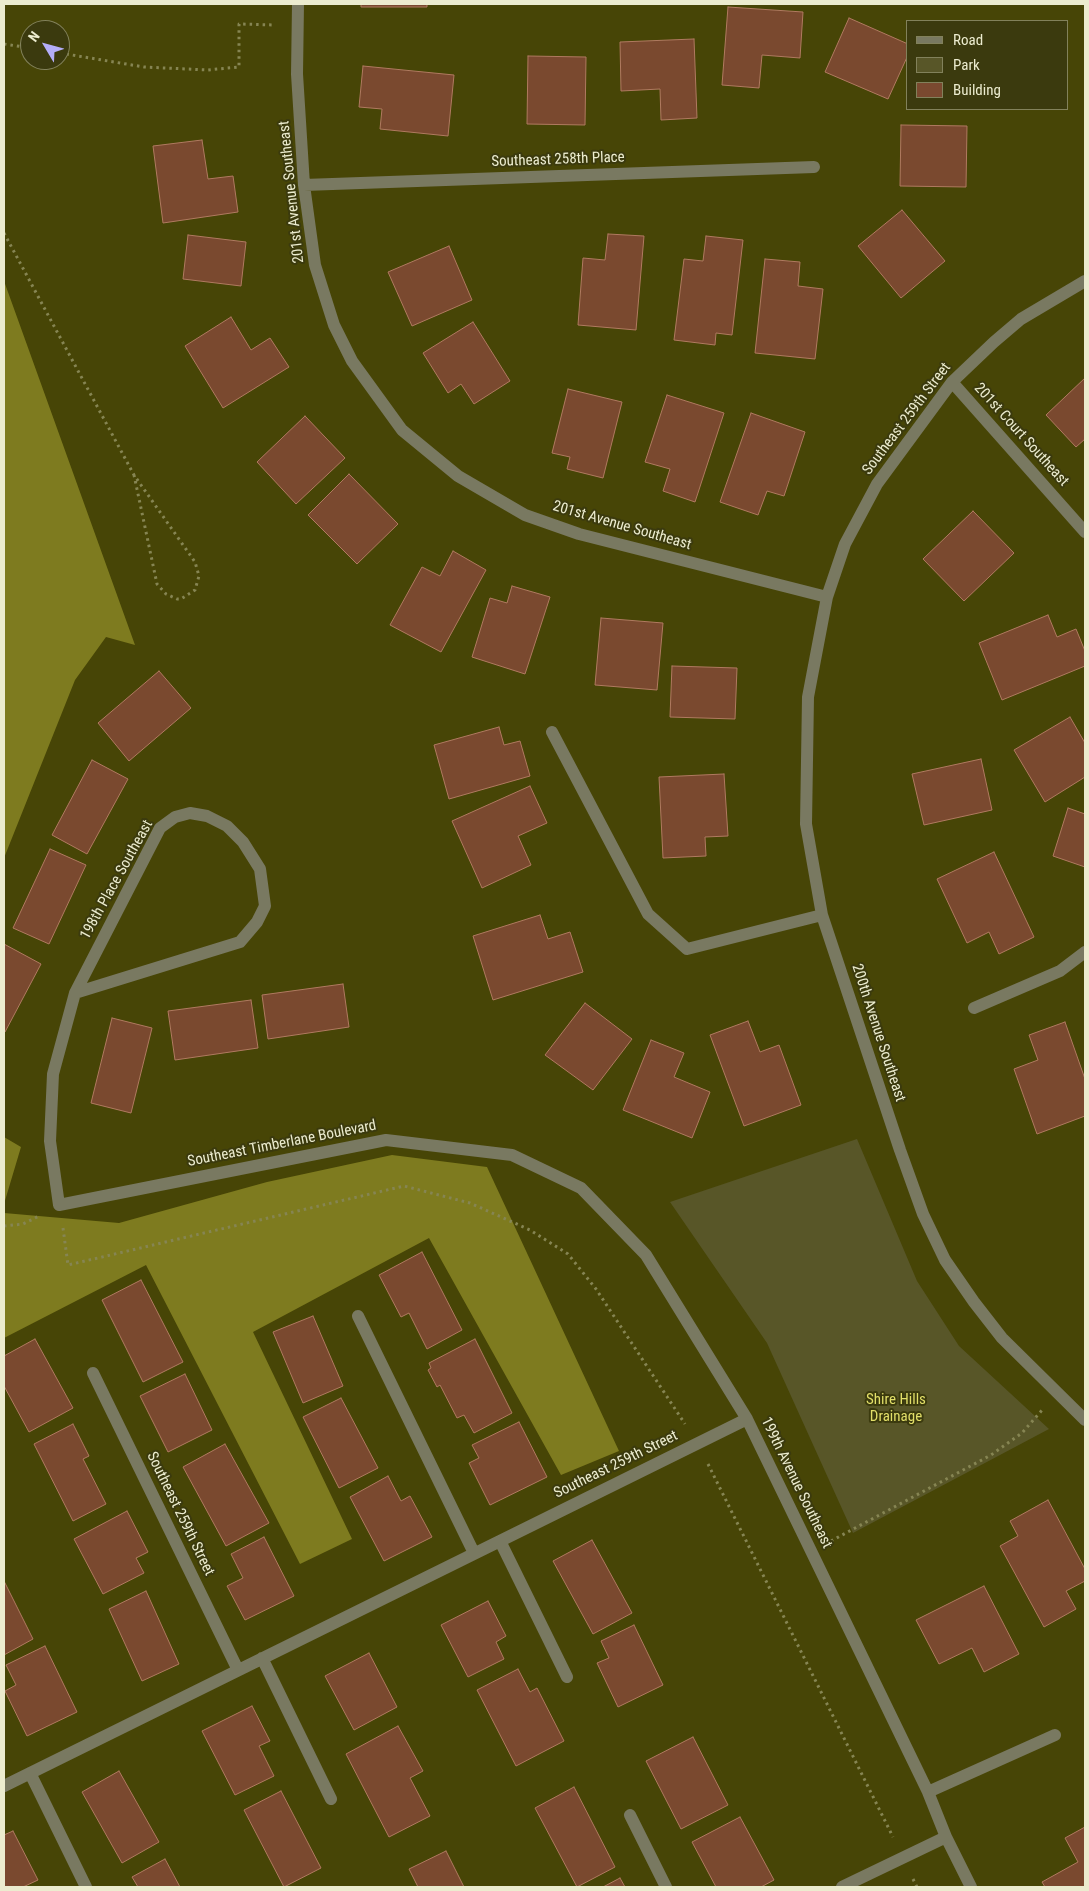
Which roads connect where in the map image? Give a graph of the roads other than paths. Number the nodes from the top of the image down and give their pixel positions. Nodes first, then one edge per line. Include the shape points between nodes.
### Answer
1 (298, 4) edge
2 (814, 167) dead end
3 (304, 185) junction
4 (1085, 281) edge
5 (952, 382) junction
6 (1085, 532) edge
7 (827, 597) junction
8 (552, 732) dead end
9 (822, 915) junction
10 (1085, 952) edge
11 (75, 993) junction
12 (974, 1008) dead end
13 (512, 1155) joint
14 (59, 1205) joint
15 (358, 1316) dead end
16 (93, 1373) dead end
17 (747, 1419) junction
18 (1085, 1420) edge
19 (500, 1540) junction
20 (474, 1553) junction
21 (262, 1658) junction
22 (238, 1670) junction
23 (567, 1677) dead end
24 (1055, 1735) dead end
25 (4, 1771) edge
26 (30, 1773) junction
27 (7, 1784) edge
28 (928, 1792) junction
29 (331, 1800) dead end
30 (630, 1815) dead end
31 (946, 1836) junction
32 (86, 1887) edge
33 (666, 1887) edge
34 (842, 1887) edge
35 (972, 1887) edge

1 - 3 street, 201st Avenue Southeast via 297,74
2 - 3 street, Southeast 258th Place
3 - 7 street, 201st Avenue Southeast via 315,264 334,325 352,361 402,430 458,476 525,515 579,534
4 - 5 street, Southeast 259th Street via 1021,319
5 - 6 street, 201st Court Southeast
5 - 7 street, Southeast 259th Street via 877,484 845,544
7 - 9 street, 200th Avenue Southeast via 808,697 806,824
8 - 9 street via 648,914 687,949
9 - 18 street, 200th Avenue Southeast via 900,1150 923,1214 945,1260 1002,1338
10 - 12 street via 1060,971
11 - 11 street, 198th Place Southeast via 240,942 257,922 265,906 260,869 243,842 227,826 207,816 190,813 174,817 160,828
11 - 14 street, 198th Place Southeast via 53,1074 50,1141
13 - 14 street, Southeast Timberlane Boulevard via 386,1140
13 - 17 street, 199th Avenue Southeast via 581,1188 646,1255
15 - 20 street
16 - 22 street, Southeast 259th Street
17 - 19 street, Southeast 259th Street
17 - 28 street, 199th Avenue Southeast
19 - 20 street, Southeast 259th Street
19 - 23 street
20 - 21 street, Southeast 259th Street
21 - 22 street, Southeast 259th Street
21 - 29 street
22 - 26 street, Southeast 259th Street
24 - 28 street
25 - 27 street, Southeast 259th Street
26 - 27 street, Southeast 259th Street
26 - 32 street
28 - 31 street, 199th Avenue Southeast
30 - 33 street
31 - 34 street
31 - 35 street, 199th Avenue Southeast

